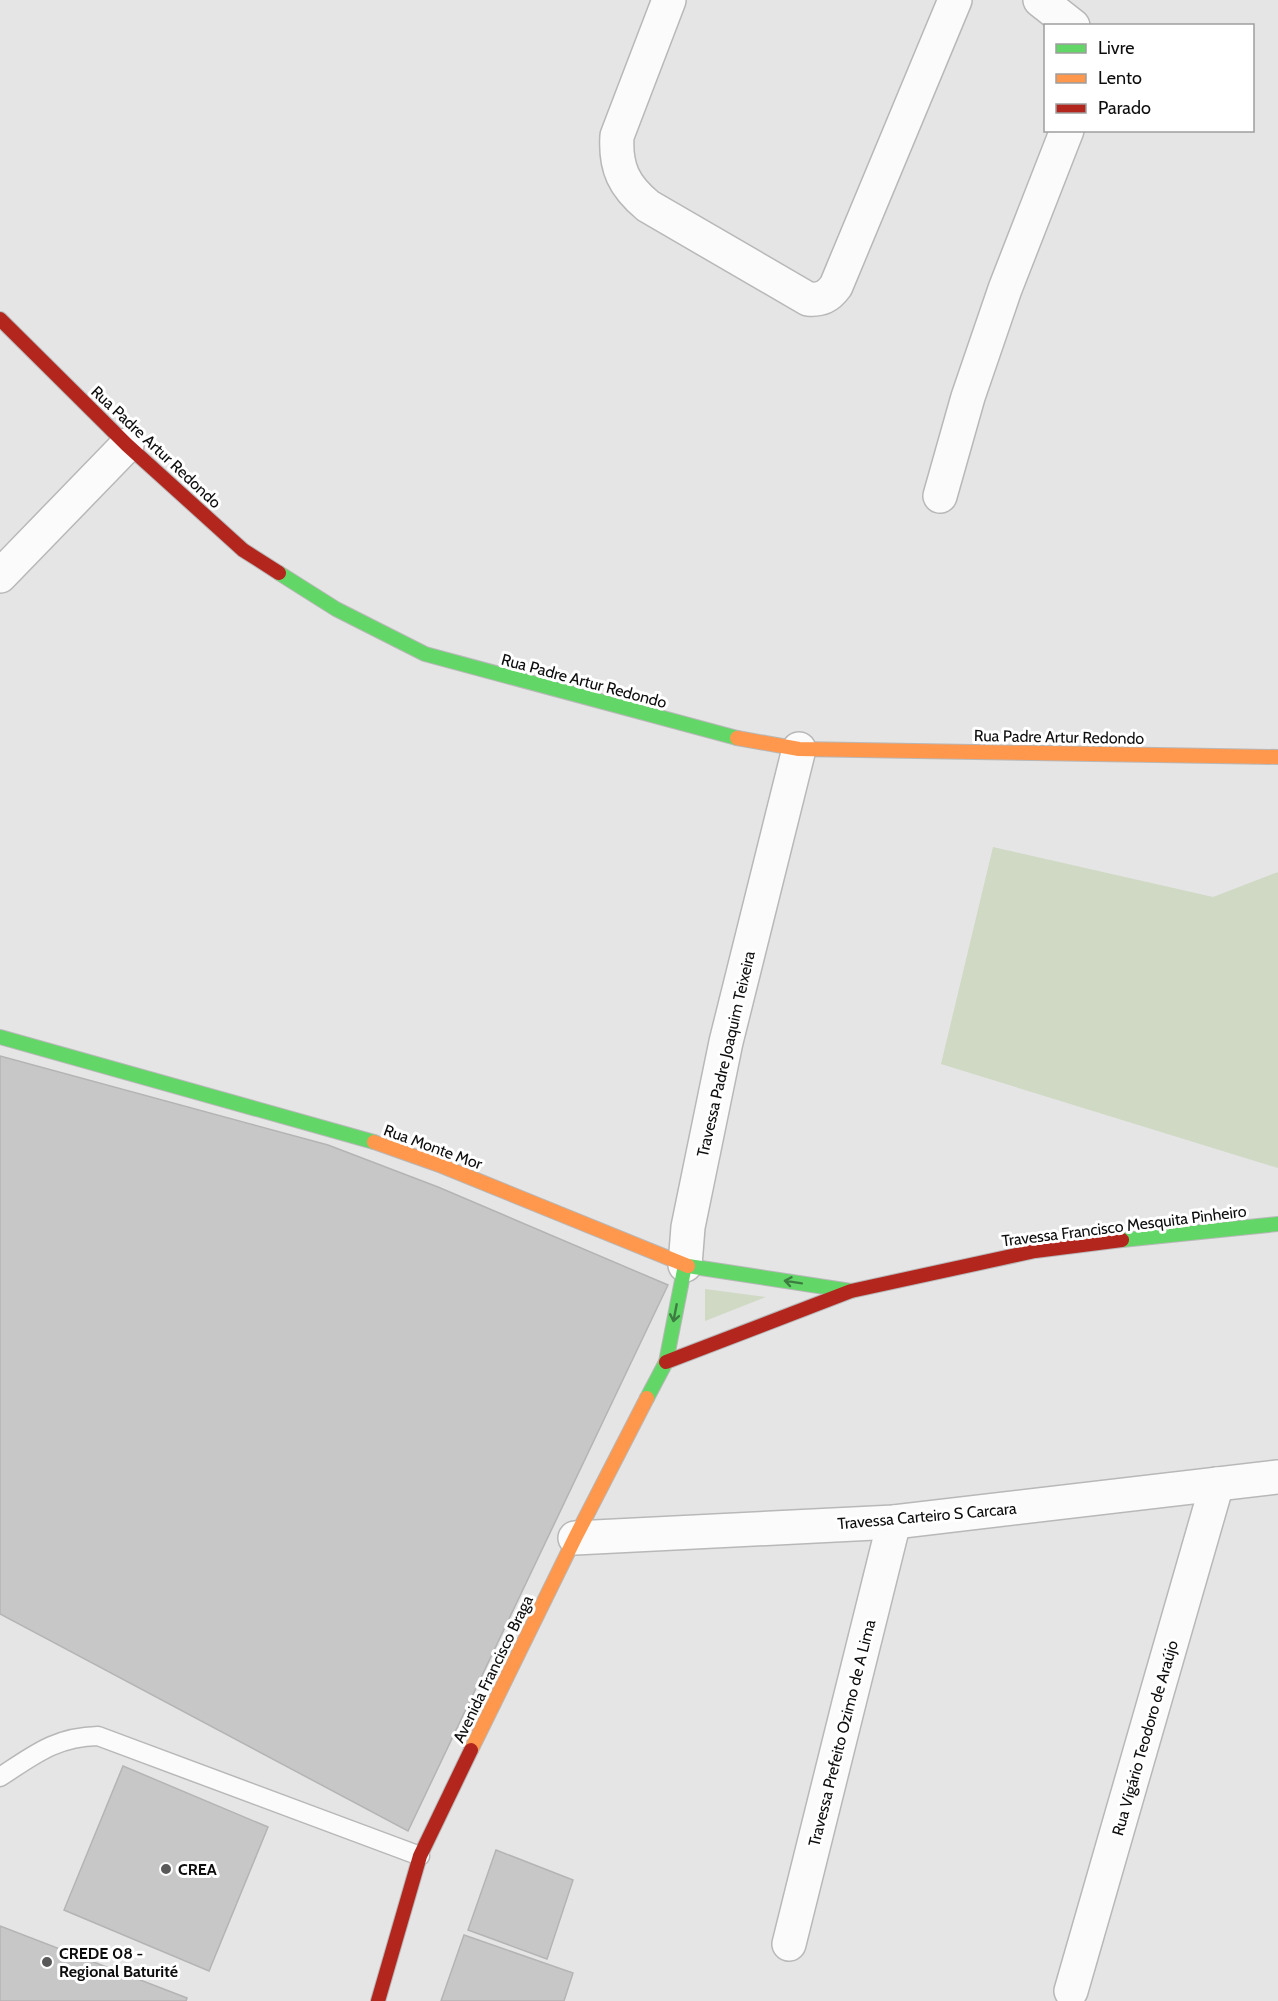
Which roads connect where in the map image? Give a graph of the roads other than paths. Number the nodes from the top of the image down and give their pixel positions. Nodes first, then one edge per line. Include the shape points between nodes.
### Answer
1 (669, 0) edge
2 (955, 0) edge
3 (1040, 0) edge
4 (1070, 24) edge
5 (1066, 132) edge
6 (0, 319) edge
7 (127, 445) junction
8 (940, 496) dead end
9 (0, 576) edge
10 (799, 749) junction
11 (1278, 757) edge
12 (0, 1037) edge
13 (1278, 1224) edge
14 (685, 1265) junction
15 (851, 1290) junction
16 (666, 1362) junction
17 (1278, 1477) edge
18 (1217, 1484) junction
19 (894, 1522) junction
20 (575, 1538) junction
21 (0, 1778) edge
22 (420, 1856) junction
23 (789, 1944) dead end
24 (1071, 1991) dead end
25 (378, 2001) edge

1 - 2 street via 617,136 621,174 632,192 648,206 808,299 818,300 836,286
3 - 4 street
5 - 8 street via 1005,289
6 - 7 street, Rua Padre Artur Redondo
7 - 9 street
7 - 10 street, Rua Padre Artur Redondo via 243,550 336,609 425,654 722,736
10 - 11 street, Rua Padre Artur Redondo
10 - 14 street, Travessa Padre Joaquim Teixeira via 726,1042 688,1227
12 - 14 street, Rua Monte Mor via 342,1131 442,1166
13 - 15 street, Travessa Francisco Mesquita Pinheiro via 1035,1251
15 -> 14 street, Rua Monte Mor
14 -> 16 street, Travessa Padre Joaquim Teixeira
15 - 16 street, Travessa Francisco Mesquita Pinheiro
16 - 20 street, Avenida Francisco Braga
17 - 18 street, Travessa Carteiro S Carcara
18 - 19 street, Travessa Carteiro S Carcara
18 - 24 street, Rua Vigário Teodoro de Araújo
19 - 20 street, Travessa Carteiro S Carcara
19 - 23 street, Travessa Prefeito Ozimo de A Lima
20 - 22 street, Avenida Francisco Braga
21 - 22 lane via 46,1747 72,1737 98,1736
22 - 25 street, Avenida Francisco Braga

